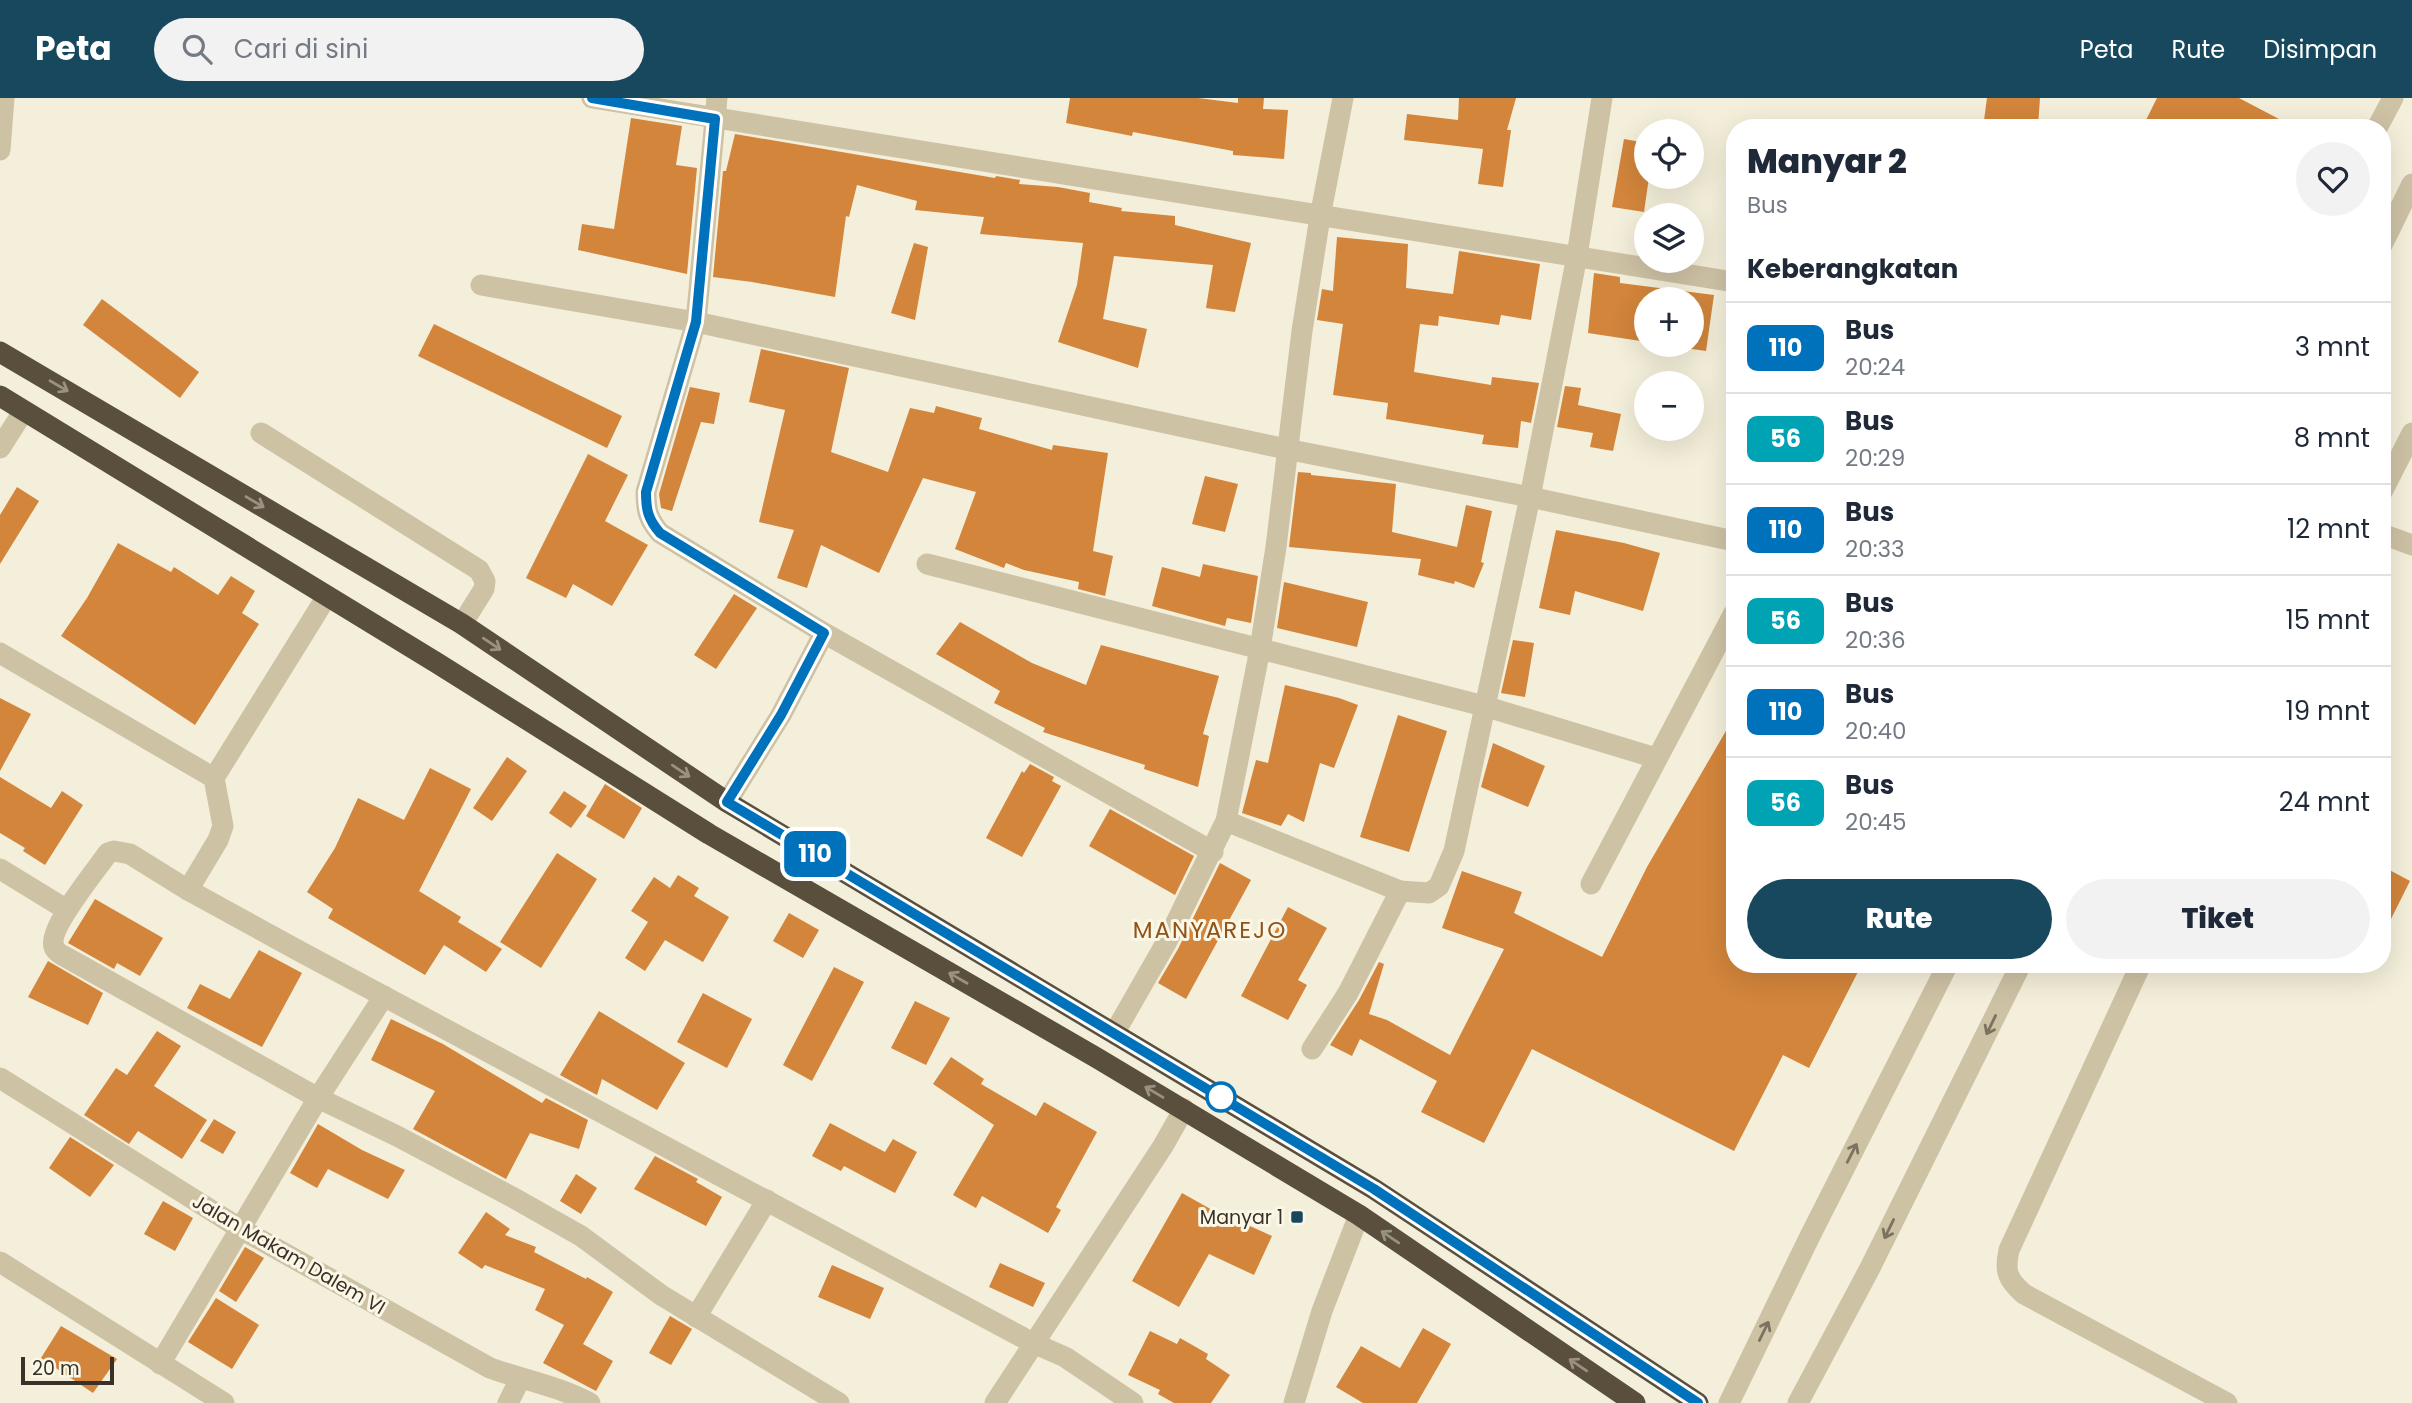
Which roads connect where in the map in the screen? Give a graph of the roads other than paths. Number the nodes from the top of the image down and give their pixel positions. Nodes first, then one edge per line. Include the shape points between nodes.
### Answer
1 (4, 98) edge
2 (592, 98) edge
3 (1343, 98) edge
4 (1602, 98) edge
5 (2393, 98) edge
6 (716, 108) edge
7 (2382, 119) edge
8 (0, 150) edge
9 (2412, 184) edge
10 (1320, 217) junction
11 (2391, 227) edge
12 (1577, 256) junction
13 (1726, 281) edge
14 (481, 285) dead end
15 (696, 322) junction
16 (0, 352) edge
17 (0, 396) edge
18 (23, 412) junction
19 (261, 433) dead end
20 (2412, 433) edge
21 (0, 448) edge
22 (1286, 449) junction
23 (2391, 474) edge
24 (1530, 497) junction
25 (2391, 537) edge
26 (1726, 539) edge
27 (2412, 545) edge
28 (927, 564) dead end
29 (327, 596) junction
30 (462, 624) junction
31 (1726, 628) edge
32 (824, 633) junction
33 (1261, 649) junction
34 (0, 653) edge
35 (1484, 706) junction
36 (1656, 758) junction
37 (214, 778) junction
38 (727, 802) junction
39 (1226, 821) junction
40 (1213, 852) junction
41 (0, 869) edge
42 (1591, 884) dead end
43 (188, 890) junction
44 (1399, 891) junction
45 (67, 910) junction
46 (1943, 973) edge
47 (2016, 973) edge
48 (2137, 973) edge
49 (384, 996) junction
50 (1115, 1032) junction
51 (1312, 1049) dead end
52 (0, 1078) edge
53 (318, 1098) junction
54 (1184, 1110) junction
55 (767, 1200) junction
56 (1359, 1215) junction
57 (241, 1229) junction
58 (0, 1262) edge
59 (696, 1317) junction
60 (1033, 1343) junction
61 (160, 1364) junction
62 (520, 1379) junction
63 (224, 1403) edge
64 (508, 1403) edge
65 (590, 1403) edge
66 (839, 1403) edge
67 (995, 1403) edge
68 (1133, 1403) edge
69 (1294, 1403) edge
70 (1635, 1403) edge
71 (1698, 1403) edge
72 (1729, 1403) edge
73 (1798, 1403) edge
74 (2227, 1403) edge

1 - 8 street
2 - 6 street
3 - 10 street
4 - 12 street
5 - 7 street
6 - 10 street
6 - 15 street
9 - 11 street
10 - 12 street
10 - 22 street
12 - 13 street
12 - 24 street
14 - 15 street
15 - 22 street
15 - 32 street via 646,492 650,522 660,533
16 -> 30 highway
17 - 18 highway
18 - 21 street
18 - 29 highway
19 - 30 street via 479,570 484,589
20 - 23 street
22 - 24 street
22 - 33 street
24 - 26 street
24 - 35 street
25 - 27 street
28 - 33 street
29 - 37 street
54 -> 29 highway via 709,834
30 -> 38 highway
31 - 36 street
32 - 38 street via 781,715
32 - 40 street
33 - 35 street
33 - 39 street
34 - 37 street
35 - 36 street
35 - 44 street via 1454,851 1439,886 1429,893
36 - 42 street
37 - 43 street via 223,826
38 - 50 highway
39 - 40 street
39 - 44 street
40 - 50 street
41 - 45 street
43 - 45 street via 130,854 114,850
43 - 49 street
44 - 51 street via 1348,993
45 - 53 street via 54,937 55,950
72 -> 46 street
47 -> 73 street
48 - 74 street via 2006,1264 2011,1282 2025,1294
49 - 53 street
49 - 55 street
50 - 71 highway via 1374,1189
52 - 57 street, Jalan Makam Dalem VI
53 - 57 street
53 - 59 street via 547,1216
54 - 56 highway
54 - 60 street
55 - 59 street
55 - 60 street
56 - 69 street via 1322,1311
70 -> 56 highway
57 - 61 street
57 - 62 street, Jalan Makam Dalem VI via 490,1368
58 - 61 street
59 - 66 street
60 - 67 street
60 - 68 street via 1065,1357
61 - 63 street
62 - 64 street
62 - 65 street, Jalan Makam Dalem VI via 550,1385

